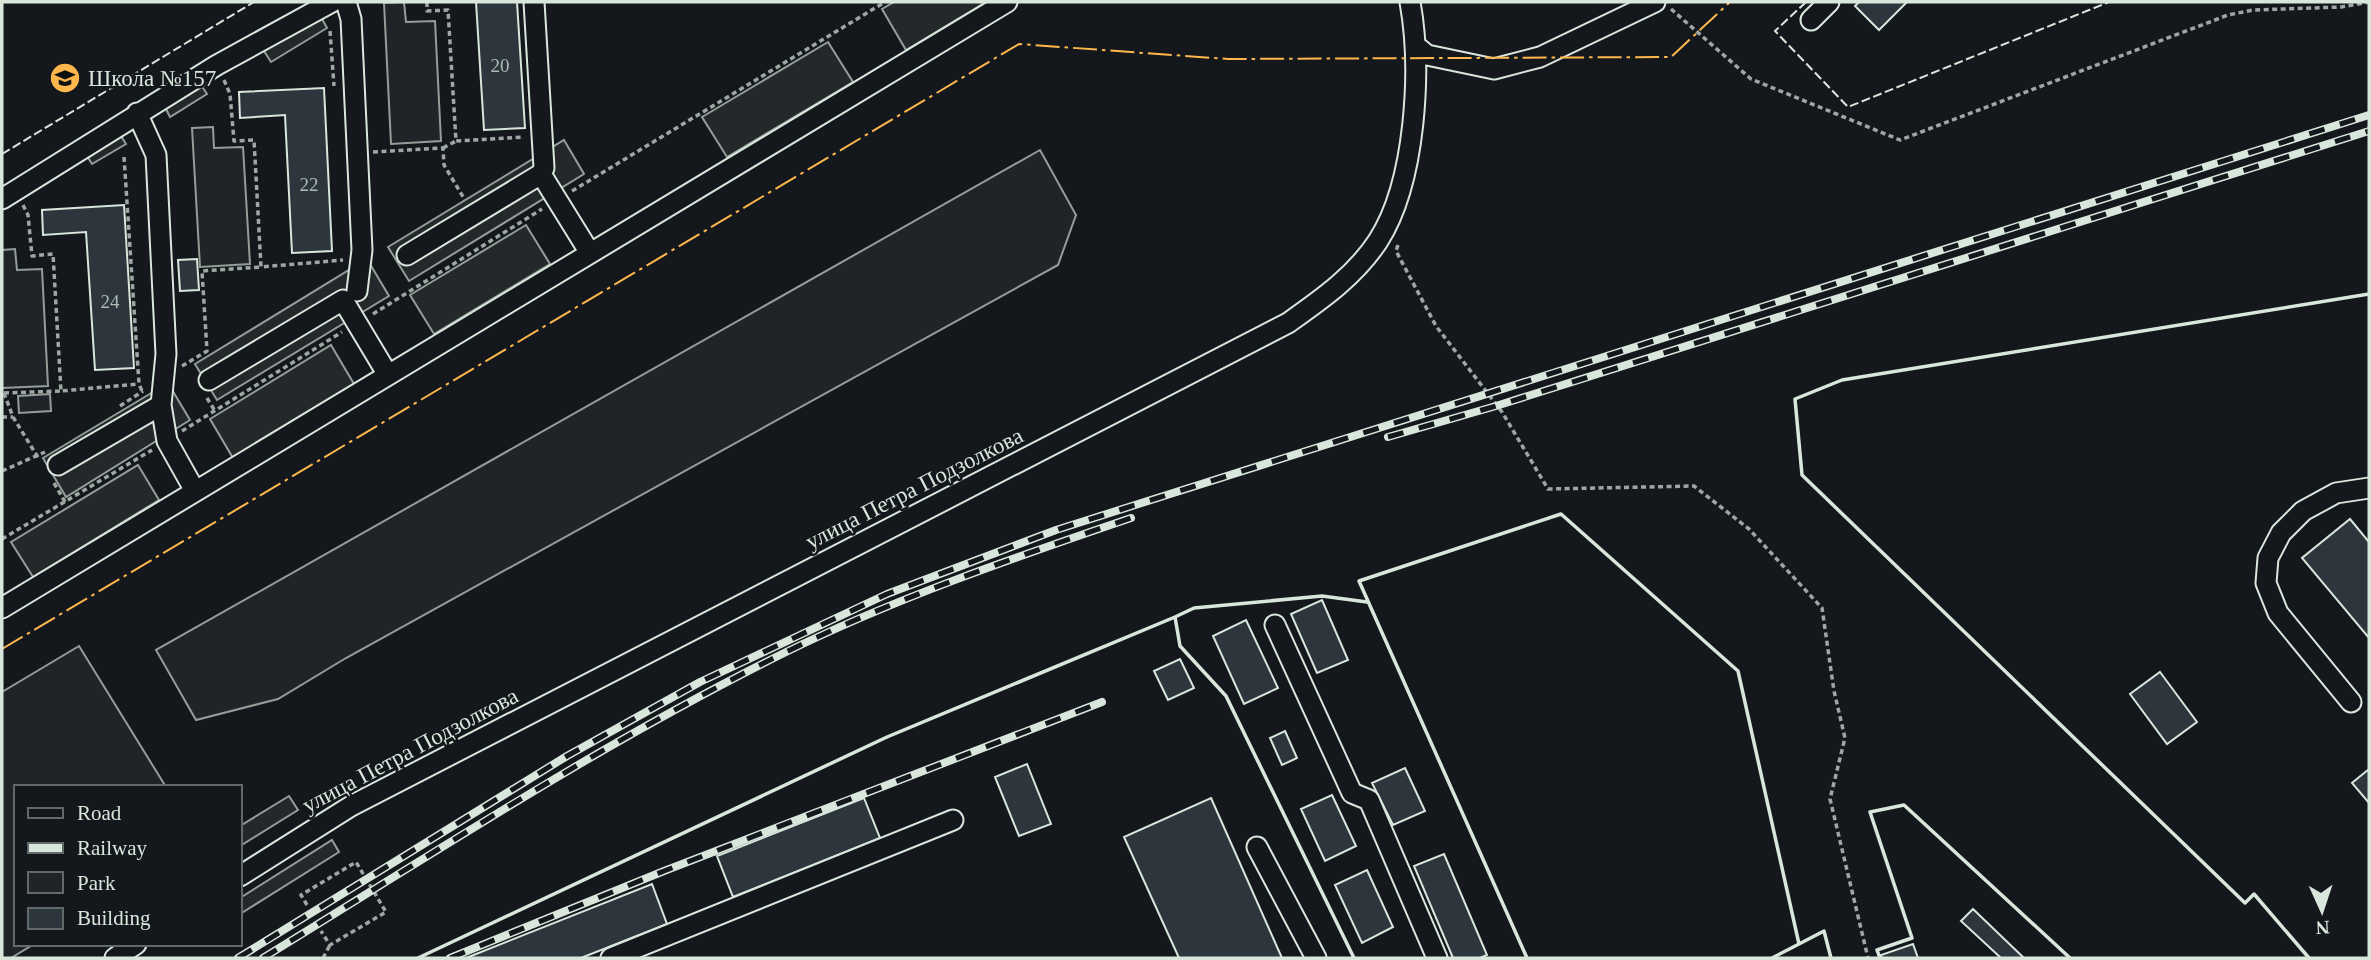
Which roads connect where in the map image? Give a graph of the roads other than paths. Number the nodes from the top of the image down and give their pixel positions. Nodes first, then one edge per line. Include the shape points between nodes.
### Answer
1 (332, 2) edge
2 (346, 2) edge
3 (534, 2) edge
4 (1007, 2) edge
5 (1410, 2) edge
6 (1655, 2) edge
7 (1829, 2) edge
8 (1811, 20) dead end
9 (1415, 45) junction
10 (137, 113) junction
11 (541, 174) junction
12 (2, 199) edge
13 (590, 253) junction
14 (407, 255) dead end
15 (355, 293) junction
16 (387, 375) junction
17 (209, 380) dead end
18 (161, 404) junction
19 (58, 465) dead end
20 (2369, 488) edge
21 (195, 491) junction
22 (2, 608) edge
23 (1275, 625) dead end
24 (2351, 702) dead end
25 (953, 820) dead end
26 (1257, 847) dead end
27 (242, 875) edge
28 (133, 946) edge
29 (115, 958) edge
30 (611, 958) edge
31 (1316, 958) edge
32 (1437, 958) edge

1 - 10 street
2 - 15 street via 351,19 362,250
3 - 11 street
4 - 13 street
5 - 9 street, улица Петра Подзолкова
6 - 9 street via 1540,57 1494,69 1427,55
7 - 8 street
9 - 27 street, улица Петра Подзолкова via 1413,123 1390,220 1342,284 1288,323 351,806
10 - 12 street
10 - 18 street via 156,155 166,376
11 - 13 street
11 - 14 street
13 - 16 street
15 - 16 street via 356,324
15 - 17 street
16 - 21 street
18 - 19 street
18 - 21 street via 167,441
20 - 24 street via 2336,493 2303,511 2281,533 2268,558 2266,583 2278,613
21 - 22 street
23 - 32 street via 1352,793 1369,800
25 - 30 street
26 - 31 street
28 - 29 street

